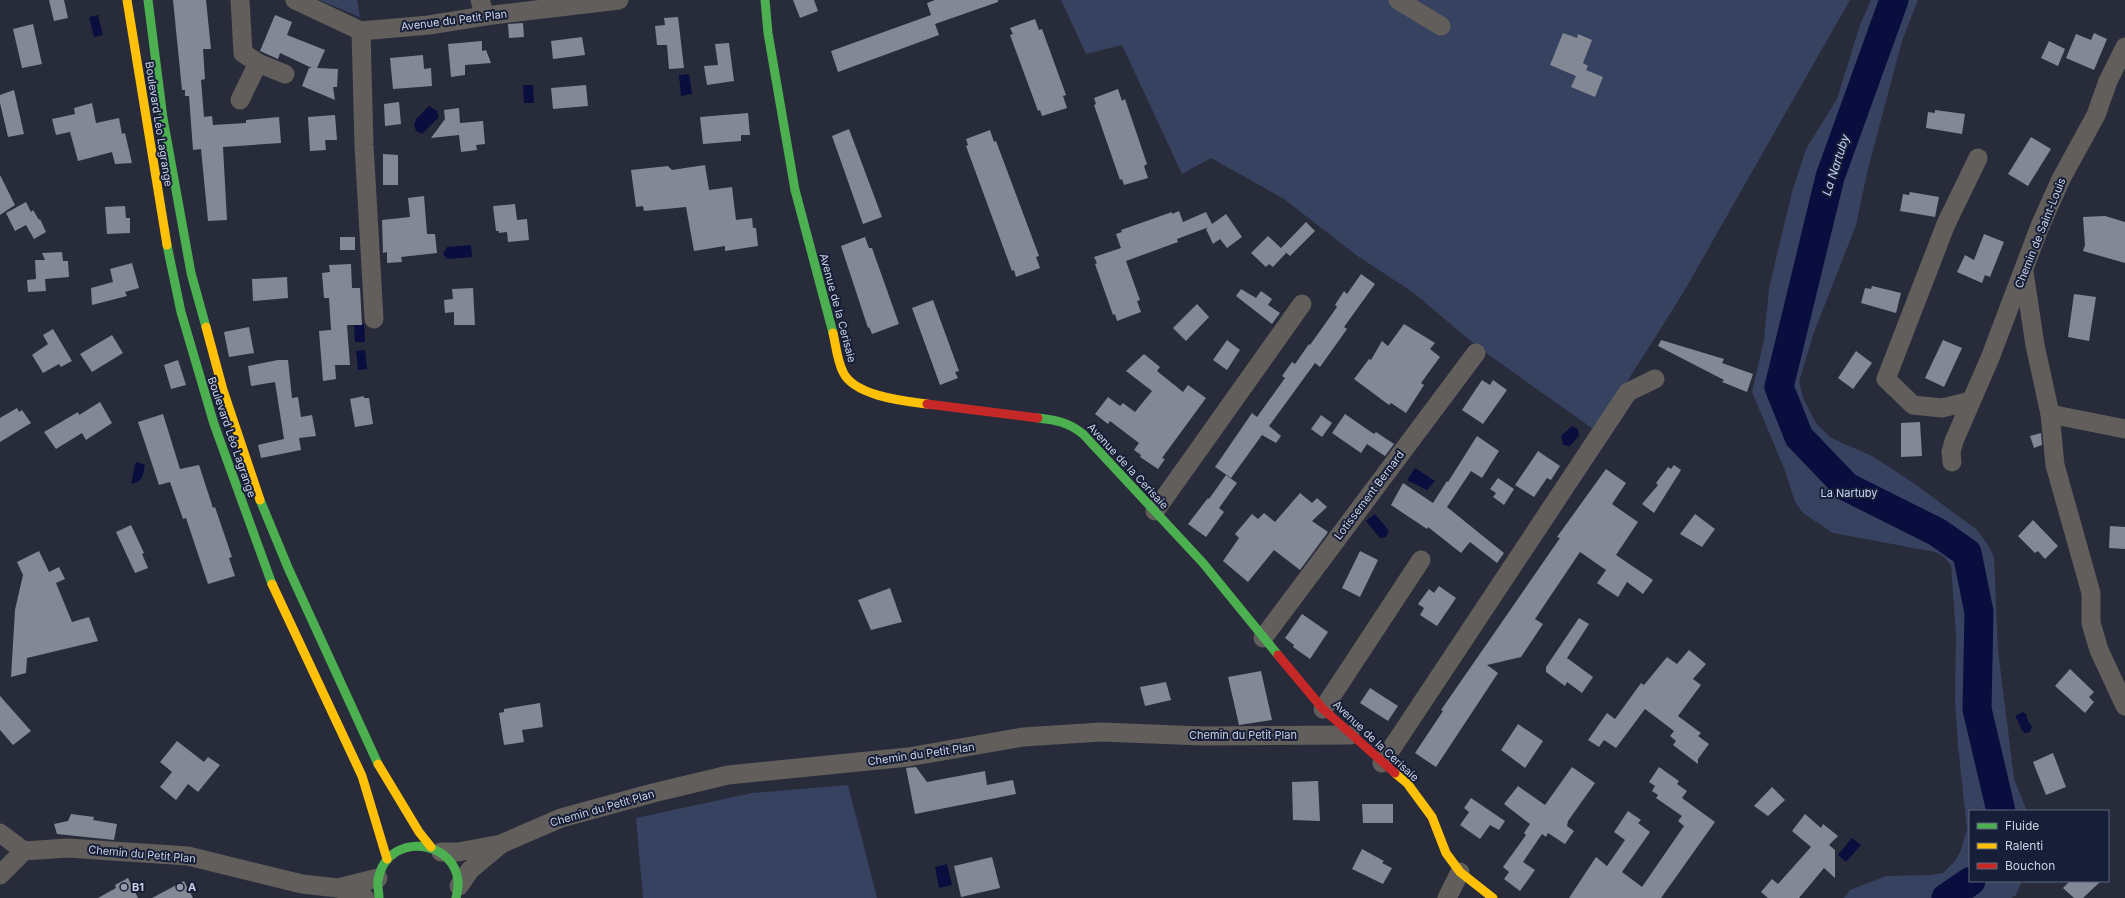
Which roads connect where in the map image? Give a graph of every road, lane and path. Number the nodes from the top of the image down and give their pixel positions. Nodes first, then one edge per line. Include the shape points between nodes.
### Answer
1 (127, 0) edge
2 (148, 0) edge
3 (240, 0) edge
4 (294, 0) edge
5 (619, 0) edge
6 (765, 0) edge
7 (1398, 0) edge
8 (482, 8) edge
9 (1442, 26) dead end
10 (361, 31) junction
11 (2125, 47) edge
12 (258, 63) junction
13 (285, 74) dead end
14 (240, 100) dead end
15 (1978, 158) dead end
16 (2024, 269) junction
17 (1302, 304) dead end
18 (374, 319) dead end
19 (1476, 352) dead end
20 (1655, 379) dead end
21 (1971, 401) junction
22 (2050, 414) junction
23 (2125, 429) edge
24 (1952, 462) dead end
25 (1155, 511) junction
26 (1421, 560) dead end
27 (1263, 638) junction
28 (2125, 706) edge
29 (1323, 709) junction
30 (1350, 735) junction
31 (1382, 763) junction
32 (0, 833) edge
33 (501, 844) junction
34 (436, 850) junction
35 (24, 851) junction
36 (387, 859) junction
37 (1460, 872) junction
38 (0, 875) edge
39 (378, 878) junction
40 (338, 888) junction
41 (458, 892) edge
42 (365, 898) edge
43 (379, 898) edge
44 (1447, 898) edge
45 (1493, 898) edge

1 - 36 main road, Boulevard Léo Lagrange via 162,220 181,312 210,411 272,582 362,776
2 - 34 main road, Boulevard Léo Lagrange via 163,118 191,273 223,390 242,447 289,570 378,764 419,832
3 - 12 street via 243,53
4 - 10 street, Avenue du Petit Plan
5 - 8 street, Avenue du Petit Plan
6 - 25 main road, Avenue de la Cerisaie via 768,33 795,190 843,373 851,383 877,395 903,401 1062,421 1083,434
7 - 9 street
8 - 10 street, Avenue du Petit Plan via 429,25
10 - 18 street via 364,145
11 - 16 street, Chemin de Saint-Louis via 2108,81 2096,115 2061,178
12 - 13 street
12 - 14 street
15 - 21 street via 1946,224 1886,379 1913,405 1942,408
16 - 21 street, Chemin de Saint-Louis
16 - 22 street via 2035,345
17 - 25 street
19 - 27 street, Lotissement Bernard
20 - 31 street via 1628,392
21 - 24 street, Chemin de Saint-Louis via 1954,440
22 - 23 street
22 - 28 street via 2055,465 2091,593 2091,623 2099,650
25 - 27 main road, Avenue de la Cerisaie via 1203,563
26 - 29 street
27 - 29 main road, Avenue de la Cerisaie
29 - 30 main road, Avenue de la Cerisaie
30 - 31 main road, Avenue de la Cerisaie
30 - 33 street, Chemin du Petit Plan via 1203,736 1100,732 1023,737 908,757 728,775 561,818
31 - 37 main road, Avenue de la Cerisaie via 1407,783 1432,817 1446,853
32 - 35 street
33 - 34 street, Chemin du Petit Plan via 458,852
33 - 41 street, Chemin du Petit Plan via 470,870
34 - 36 main road via 419,845 407,846
34 - 41 main road, Boulevard Léo Lagrange via 454,867
35 - 38 street
35 - 40 street, Chemin du Petit Plan via 67,848 188,856 302,884
36 - 39 main road
37 - 44 street
37 - 45 main road, Avenue de la Cerisaie
39 - 40 street, Chemin du Petit Plan
39 - 43 main road
40 - 42 street, Chemin du Petit Plan

